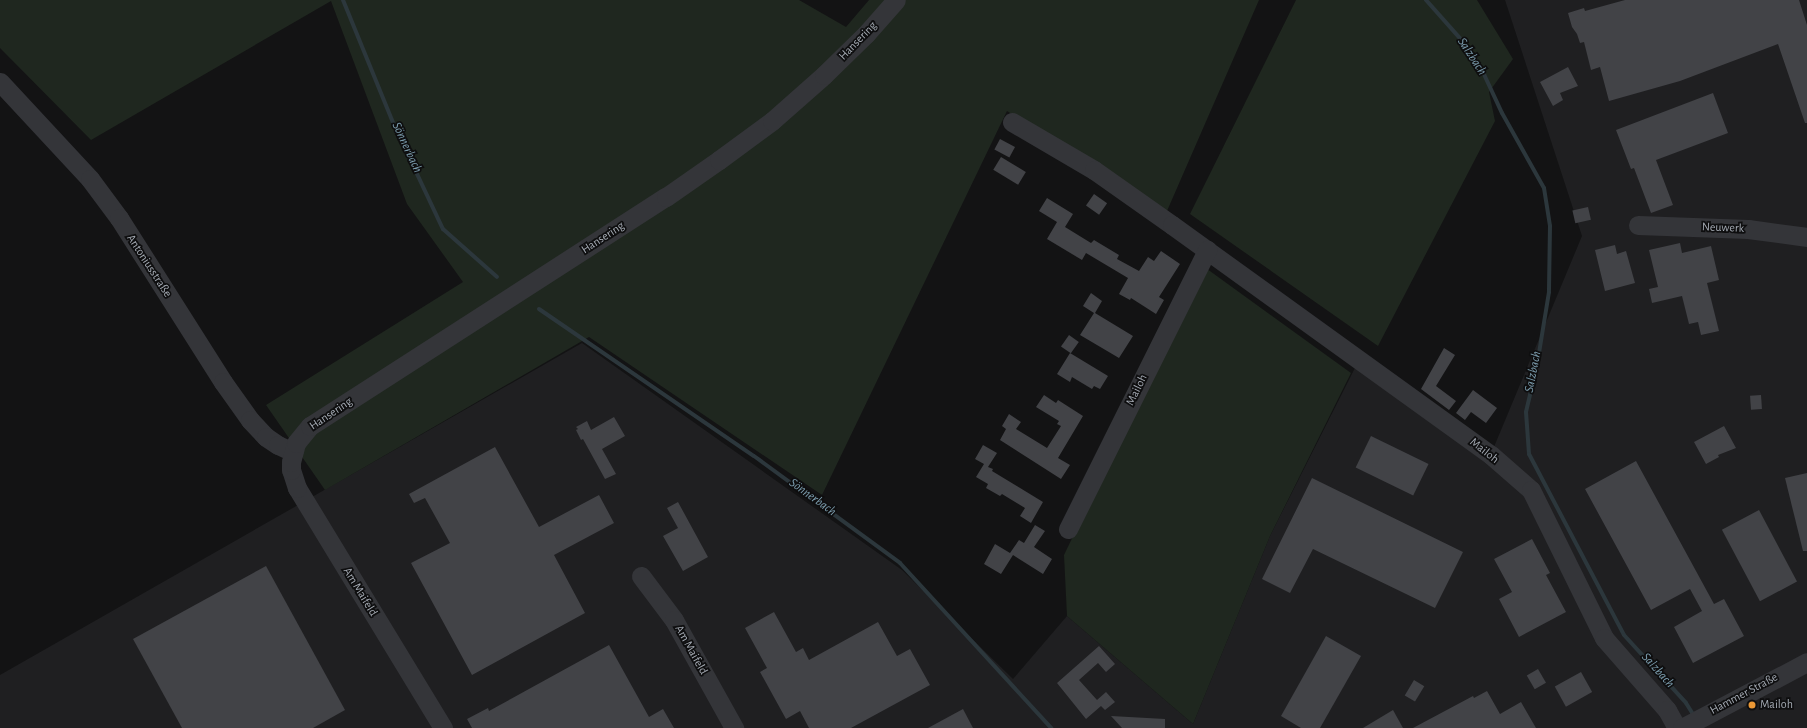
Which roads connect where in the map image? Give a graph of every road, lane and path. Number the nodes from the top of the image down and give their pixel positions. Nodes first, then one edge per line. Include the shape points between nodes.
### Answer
1 (896, 0) edge
2 (0, 82) edge
3 (1012, 122) dead end
4 (1638, 225) dead end
5 (1807, 237) edge
6 (1207, 250) junction
7 (293, 452) junction
8 (1068, 529) dead end
9 (641, 576) dead end
10 (1807, 662) edge
11 (1682, 727) edge
12 (443, 728) edge
13 (734, 728) edge

1 - 7 street, Hansering via 824,75 772,121 666,197 310,426 296,443
2 - 7 street, Antoniusstraße via 90,179 119,218 250,420 266,437
3 - 6 street, Mailoh via 1094,170
4 - 5 street, Neuwerk via 1748,229
6 - 8 street, Mailoh
6 - 11 street, Mailoh via 1491,455 1531,490 1604,638
7 - 12 street, Am Maifeld via 291,470 296,488
9 - 13 street, Am Maifeld via 674,620
10 - 11 street, Hammer Straße

